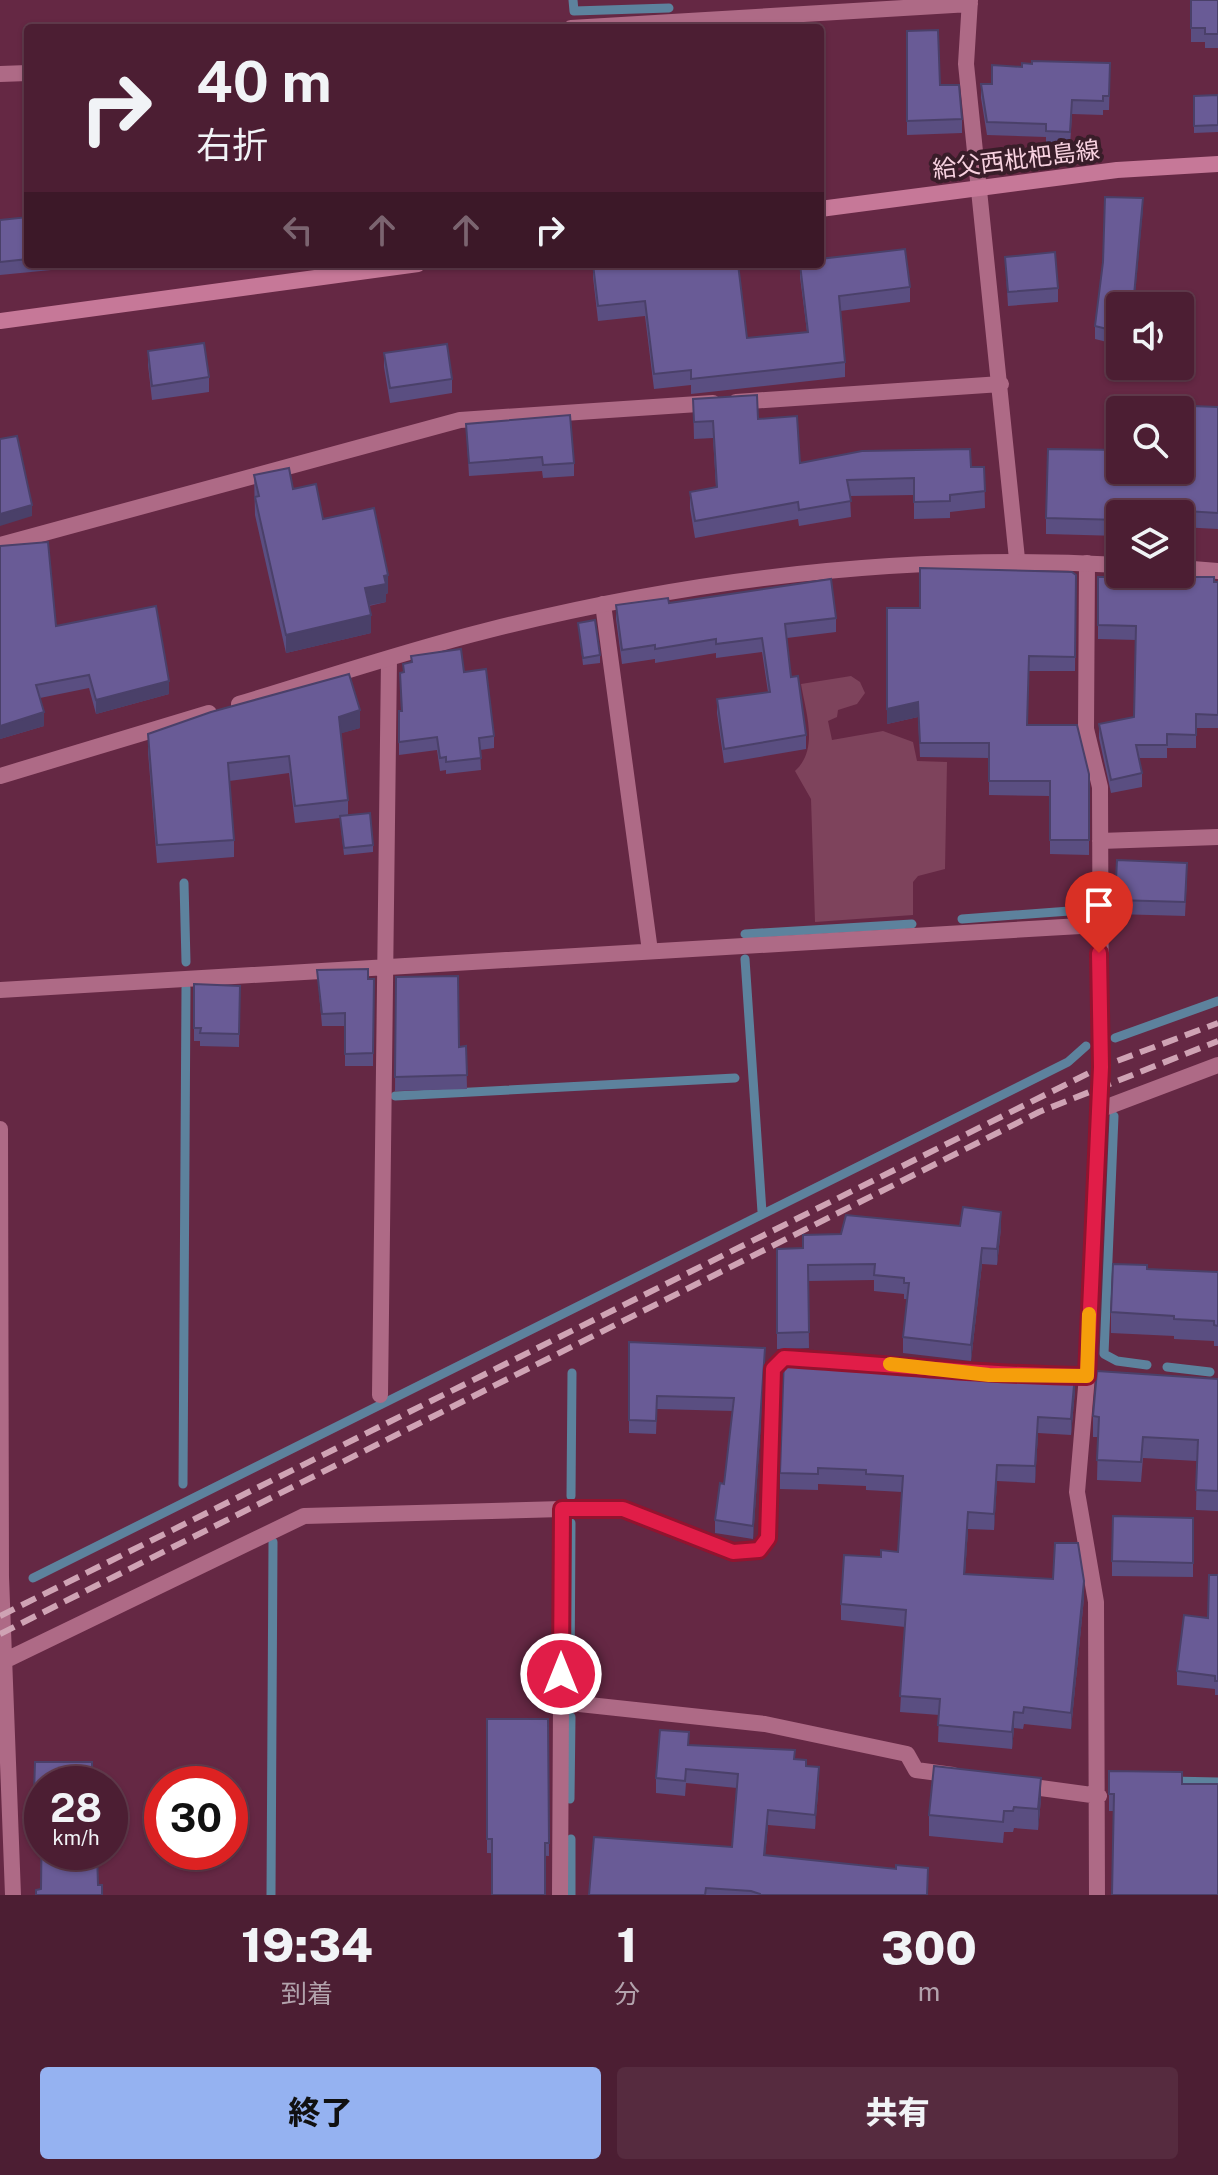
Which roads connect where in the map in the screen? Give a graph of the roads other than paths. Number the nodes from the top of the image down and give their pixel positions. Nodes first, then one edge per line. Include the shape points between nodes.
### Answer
1 (970, 2) edge
2 (632, 24) edge
3 (24, 73) edge
4 (0, 74) edge
5 (1218, 164) edge
6 (978, 187) junction
7 (824, 208) edge
8 (389, 268) edge
9 (0, 321) edge
10 (1001, 384) junction
11 (0, 545) edge
12 (1017, 559) junction
13 (1087, 563) junction
14 (1106, 564) edge
15 (1194, 569) edge
16 (1218, 571) edge
17 (603, 604) junction
18 (389, 659) junction
19 (0, 776) edge
20 (1218, 837) edge
21 (1100, 841) junction
22 (1098, 925) junction
23 (650, 951) junction
24 (385, 965) junction
25 (0, 990) edge
26 (1218, 1065) edge
27 (1099, 1110) junction
28 (0, 1129) edge
29 (822, 1360) edge
30 (0, 1384) edge
31 (380, 1395) dead end
32 (562, 1509) junction
33 (1, 1578) edge
34 (3, 1668) edge
35 (561, 1702) junction
36 (977, 1779) edge
37 (1007, 1783) edge
38 (1099, 1796) junction
39 (13, 1895) edge
40 (560, 1895) edge
41 (1097, 1895) edge

1 - 2 street
1 - 6 street via 966,64
3 - 4 street
5 - 6 main road, 給父西枇杷島線
6 - 7 main road, 給父西枇杷島線
6 - 10 street
8 - 9 main road
10 - 11 street via 460,420
10 - 12 street
12 - 13 street
12 - 17 street via 854,566
13 - 14 street
13 - 21 street via 1086,729 1100,787
15 - 16 street
17 - 18 street
17 - 23 street
18 - 19 street
18 - 24 street
20 - 21 street
21 - 22 street
22 - 23 street
22 - 27 street
23 - 24 street
24 - 25 street
24 - 31 street
26 - 27 street
27 - 38 street via 1077,1492 1096,1602
28 - 30 street
29 - 32 street via 784,1358 773,1369 768,1538 759,1550 733,1552 623,1509
30 - 33 street
32 - 34 street via 304,1516
32 - 35 street
33 - 34 street
34 - 39 street
35 - 36 street via 765,1724 907,1754 916,1770
35 - 40 street
37 - 38 street
38 - 41 street

